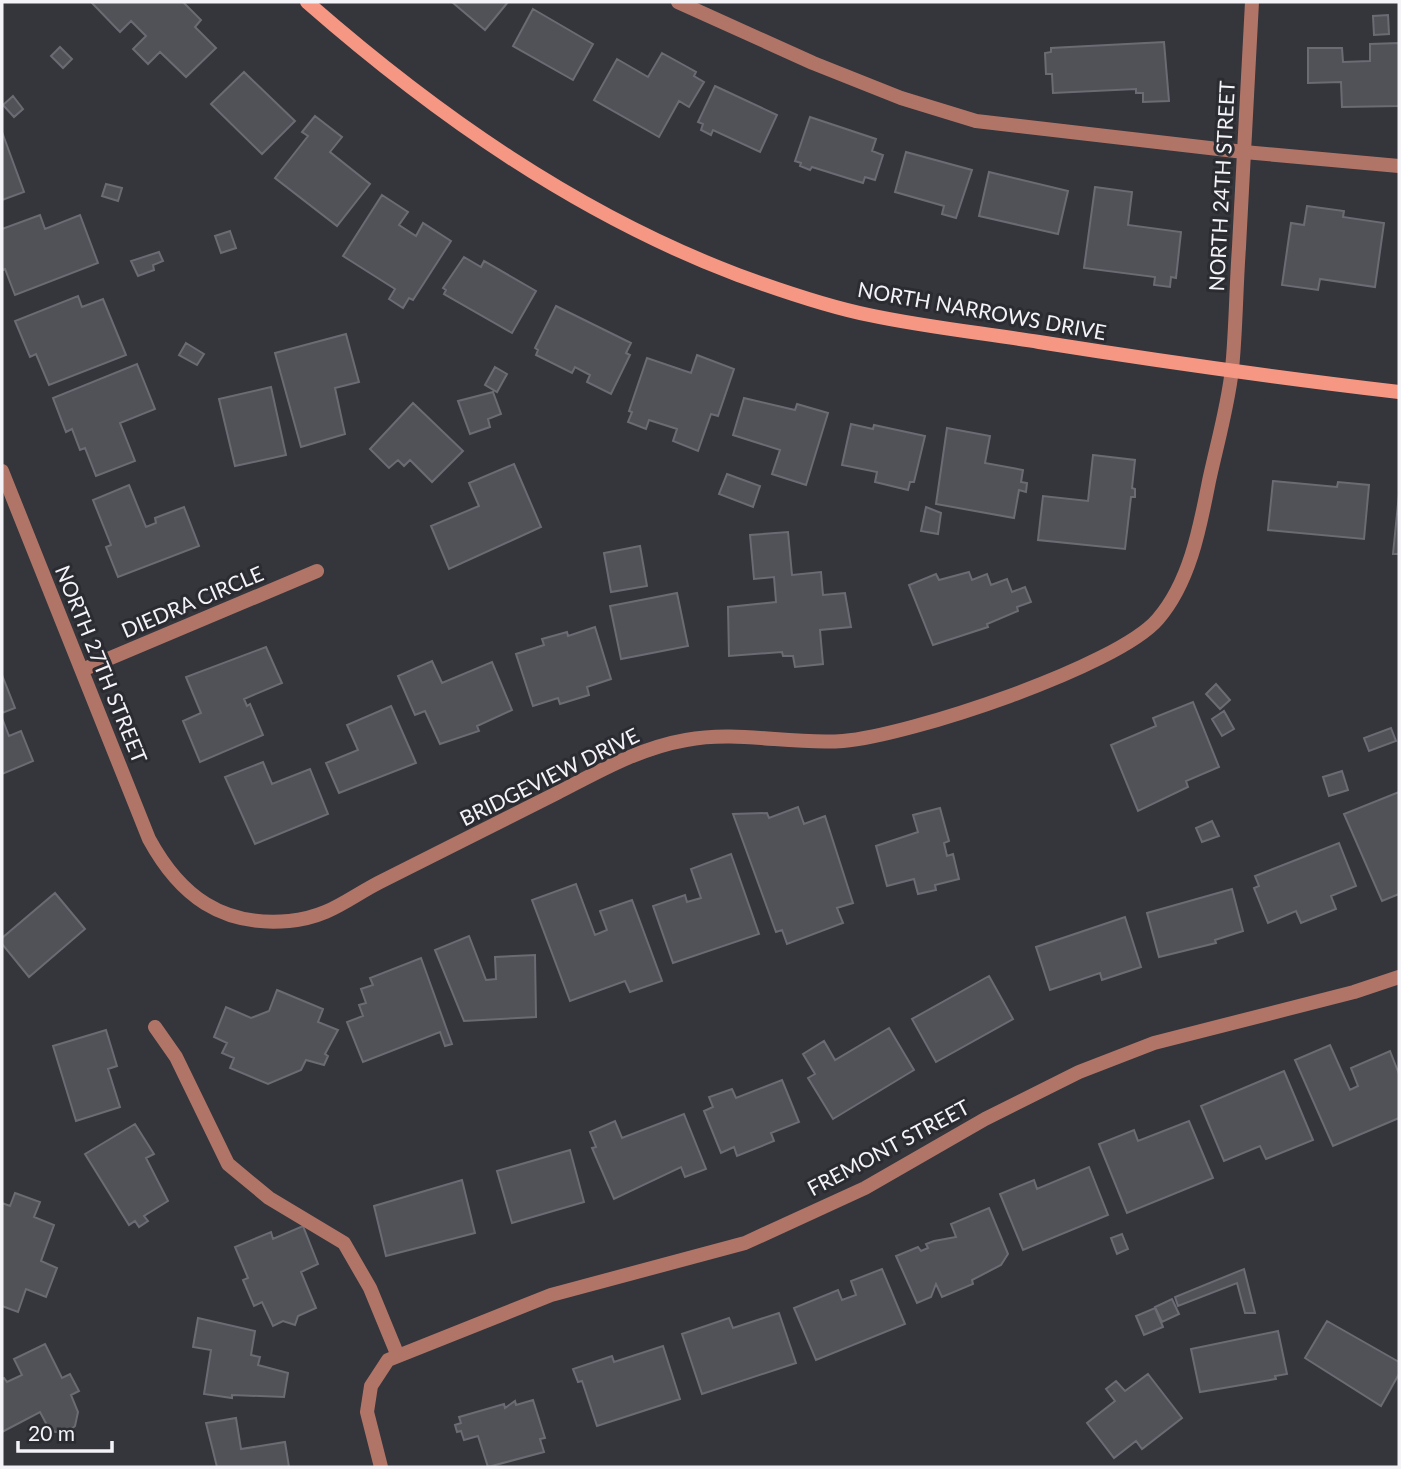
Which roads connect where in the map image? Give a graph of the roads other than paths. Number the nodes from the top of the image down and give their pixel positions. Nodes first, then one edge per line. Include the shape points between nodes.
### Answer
1 (307, 2) edge
2 (678, 2) edge
3 (1252, 2) edge
4 (1244, 152) junction
5 (1399, 166) edge
6 (1232, 372) junction
7 (1399, 392) edge
8 (2, 471) edge
9 (317, 571) dead end
10 (82, 670) junction
11 (166, 870) joint
12 (1399, 977) edge
13 (155, 1027) dead end
14 (398, 1356) junction
15 (381, 1467) edge

1 - 6 main road, NORTH NARROWS DRIVE via 381,67 465,130 625,222 737,274 867,315
2 - 4 street via 901,99 976,121
3 - 4 street, NORTH 24TH STREET
4 - 5 street
4 - 6 street, NORTH 24TH STREET
6 - 7 main road, NORTH NARROWS DRIVE
6 - 11 street, BRIDGEVIEW DRIVE via 1200,526 1186,569 1156,621 1105,655 940,721 870,738 837,741 730,735 685,740 636,754 376,884 323,916 262,921 232,916 207,905
8 - 10 street, NORTH 27TH STREET
9 - 10 street, DIEDRA CIRCLE
10 - 11 street, NORTH 27TH STREET via 149,839
12 - 14 street, FREMONT STREET via 1154,1043 1079,1072 865,1188 745,1243 551,1296
13 - 14 street via 176,1057 228,1164 269,1198 344,1243
14 - 15 street, FREMONT STREET via 388,1360 371,1386 368,1412

